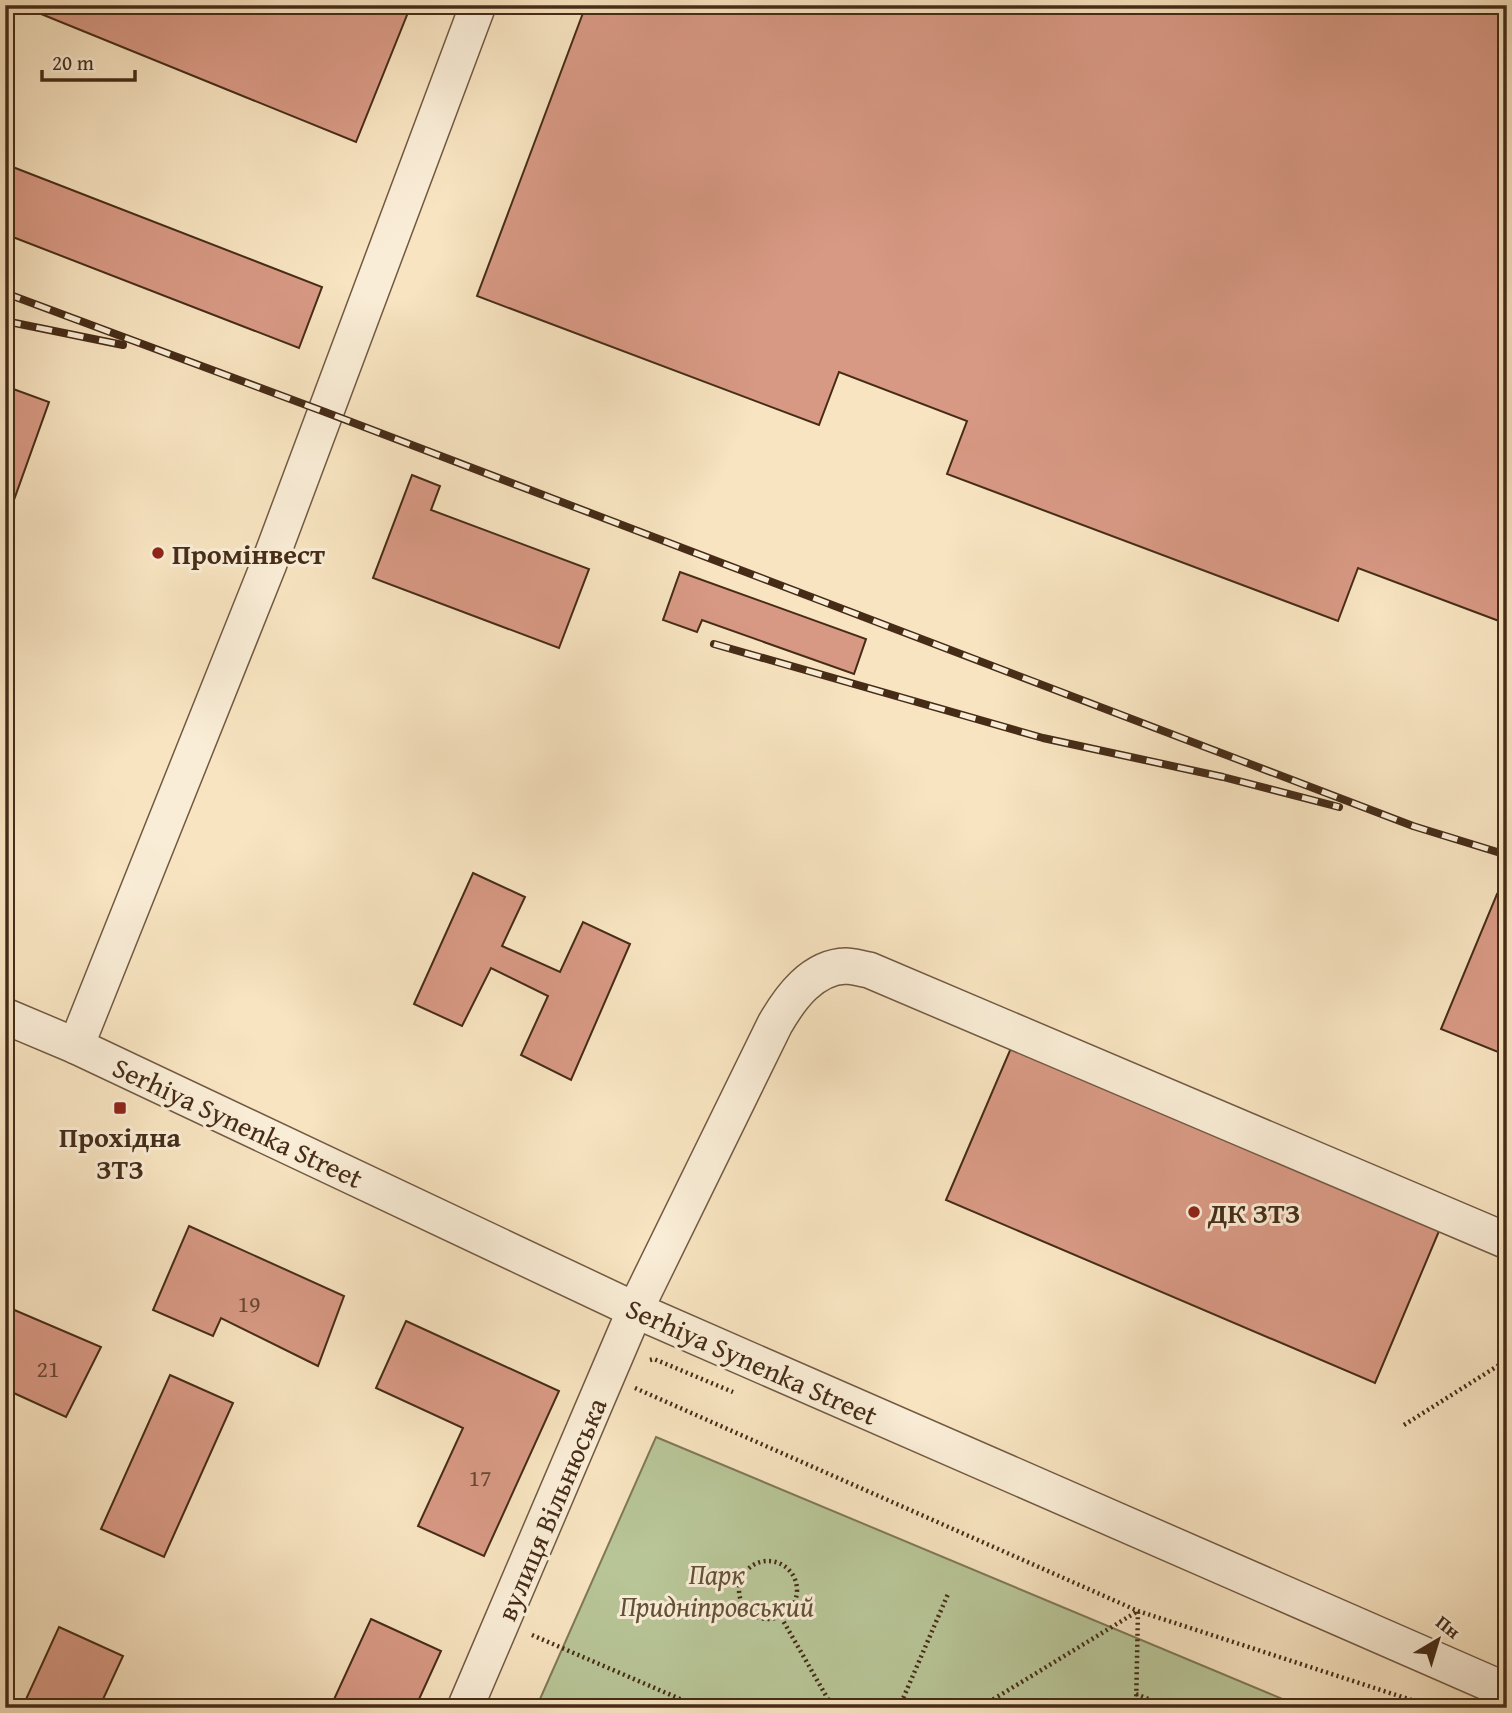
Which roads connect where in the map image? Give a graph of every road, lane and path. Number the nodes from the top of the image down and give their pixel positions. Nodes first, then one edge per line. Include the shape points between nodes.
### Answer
1 (478, 5) edge
2 (5, 1016) edge
3 (76, 1046) junction
4 (1507, 1241) edge
5 (635, 1310) junction
6 (1507, 1360) edge
7 (608, 1376) junction
8 (744, 1397) dead end
9 (1404, 1425) dead end
10 (948, 1594) dead end
11 (1138, 1611) junction
12 (781, 1617) junction
13 (502, 1622) junction
14 (1507, 1691) edge
15 (1136, 1694) junction
16 (465, 1708) edge
17 (701, 1708) edge
18 (833, 1708) edge
19 (899, 1708) edge
20 (979, 1708) edge
21 (1136, 1708) edge
22 (1171, 1708) edge
23 (1436, 1708) edge

1 - 3 street via 268,566
2 - 3 street, Serhiya Synenka Street
3 - 5 street, Serhiya Synenka Street
4 - 5 street, вулиця Вільнюська via 869,970 845,966 822,972 788,1000
5 - 7 street, вулиця Вільнюська
5 - 14 street, Serhiya Synenka Street
6 - 9 path
7 - 8 path via 654,1359
7 - 11 path
7 - 13 street, вулиця Вільнюська
10 - 19 path
11 - 15 path
11 - 20 path
11 - 23 path
12 - 12 path via 796,1597 794,1577 772,1561 752,1566 738,1586 739,1599 756,1618
12 - 18 path
13 - 16 street, вулиця Вільнюська
13 - 17 path
15 - 21 path
15 - 22 path

